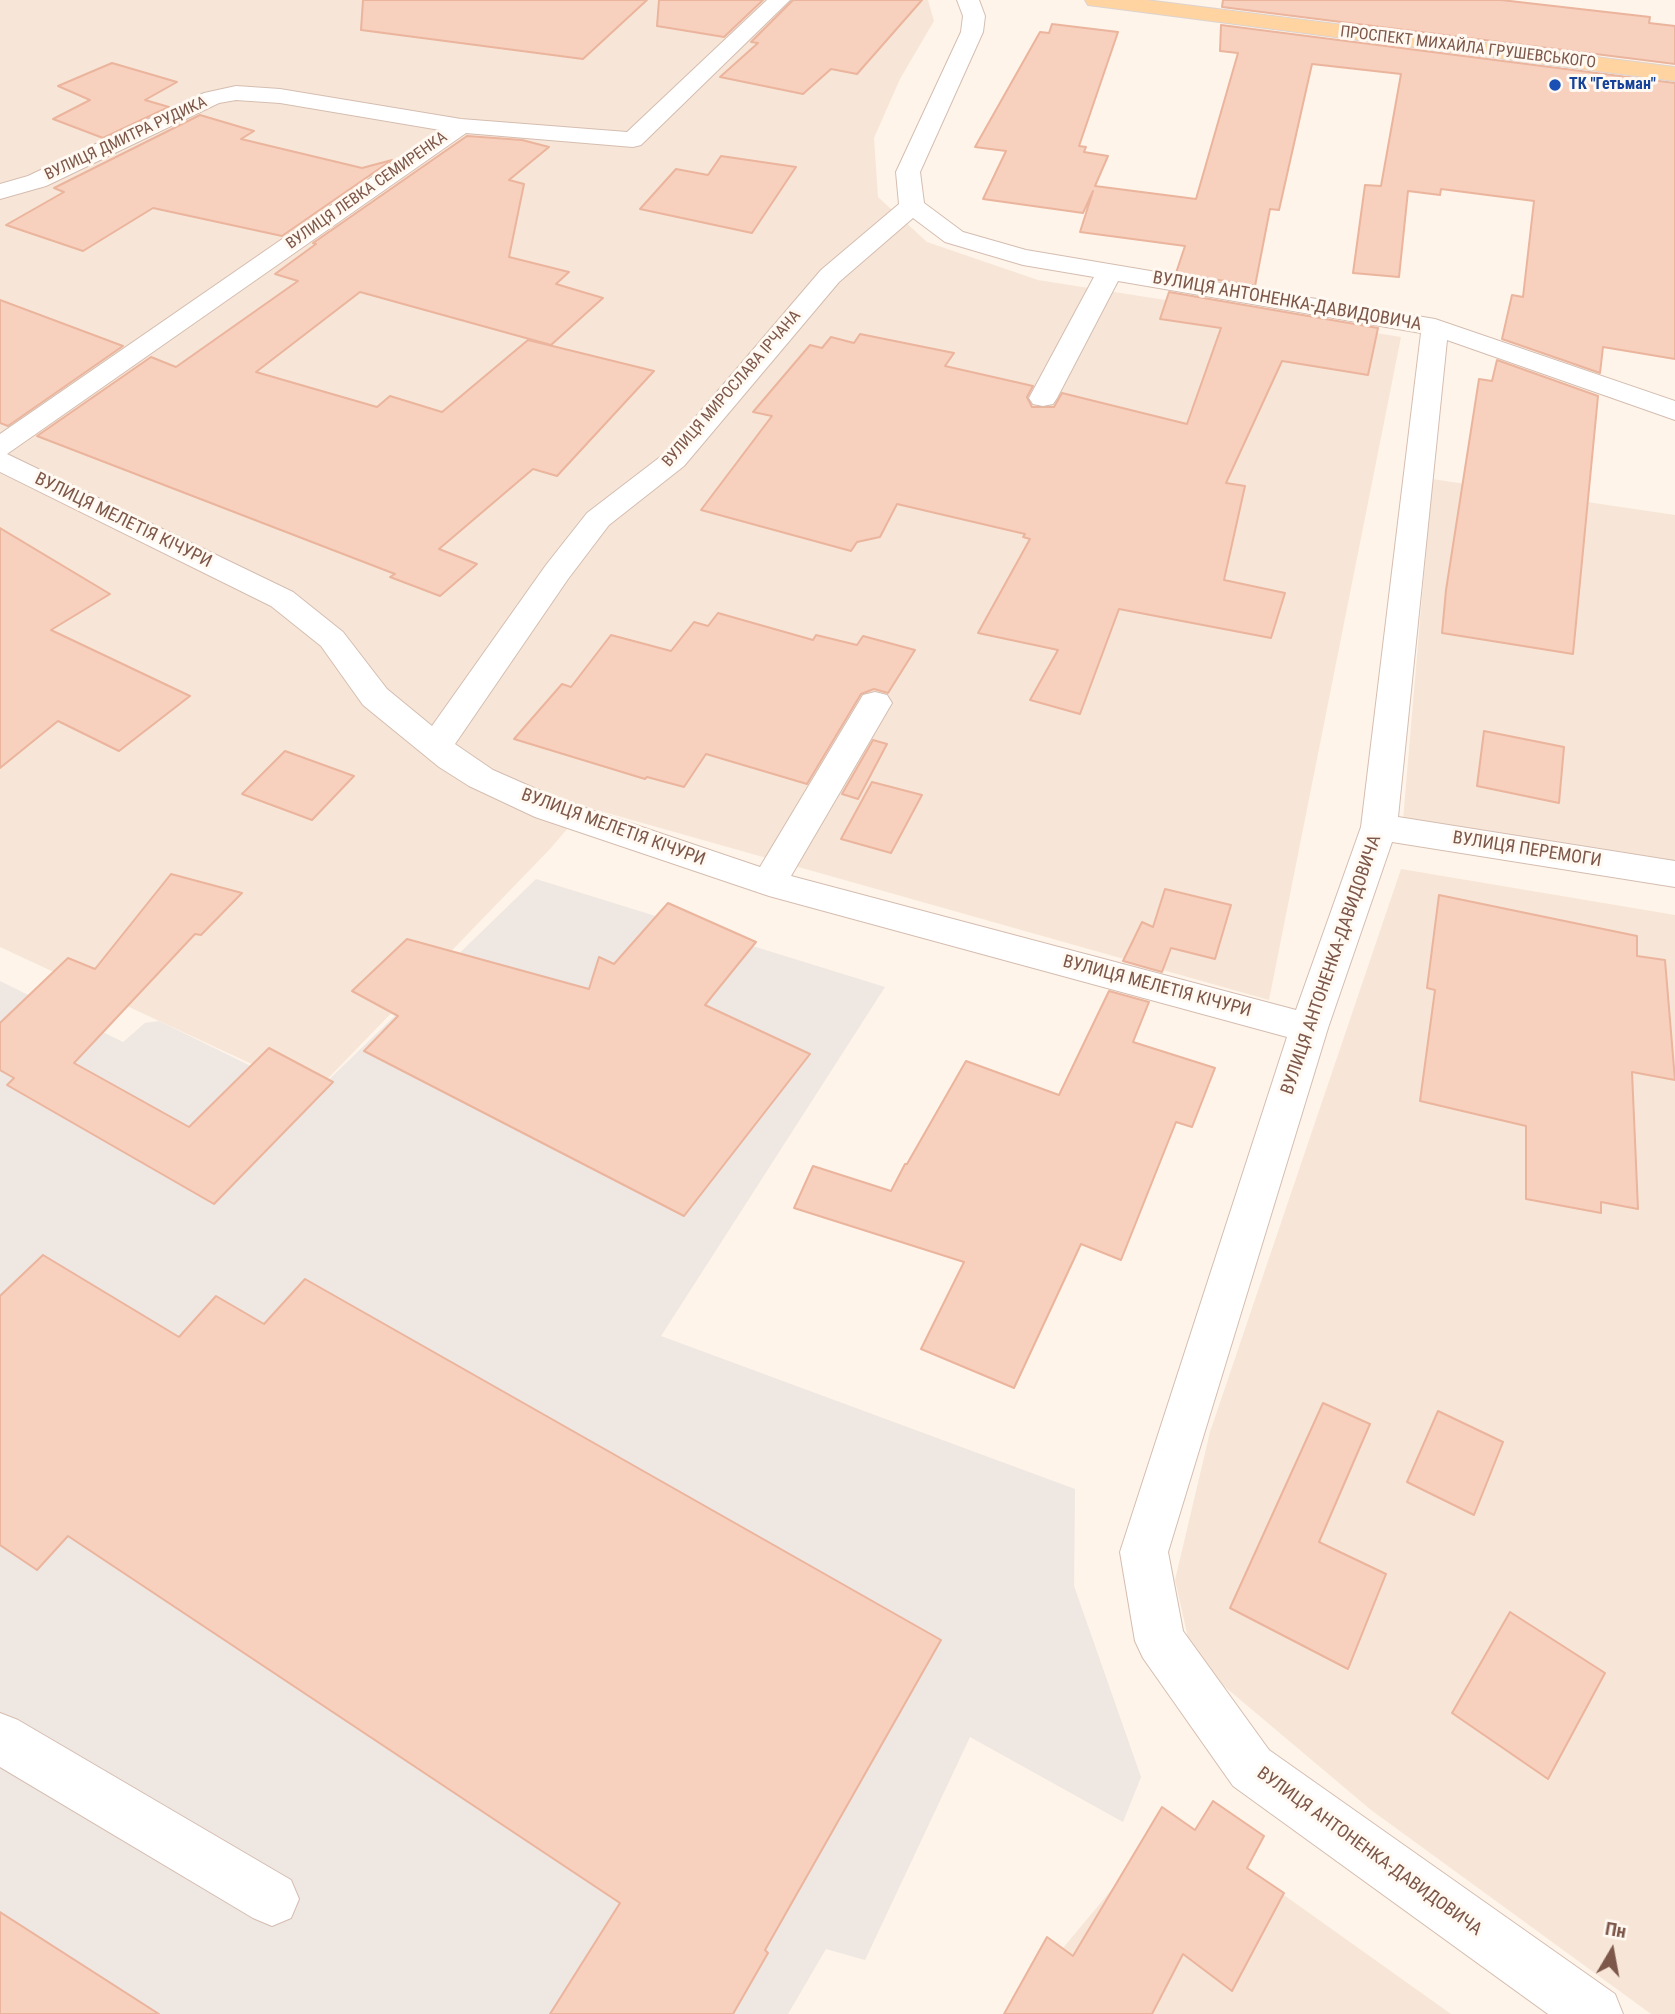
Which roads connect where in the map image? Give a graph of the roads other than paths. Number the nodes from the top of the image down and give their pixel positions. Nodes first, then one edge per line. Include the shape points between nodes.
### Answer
1 (779, 0) edge
2 (968, 0) edge
3 (1096, 0) edge
4 (1173, 0) edge
5 (1260, 22) junction
6 (1675, 74) edge
7 (461, 126) junction
8 (0, 192) edge
9 (912, 206) junction
10 (1110, 272) junction
11 (1434, 327) junction
12 (1043, 398) dead end
13 (1675, 411) edge
14 (0, 447) edge
15 (0, 461) edge
16 (874, 702) dead end
17 (436, 746) junction
18 (1379, 827) junction
19 (1675, 874) edge
20 (769, 883) junction
21 (1309, 1028) junction
22 (0, 1738) edge
23 (272, 1899) dead end
24 (1595, 2014) edge

1 - 7 street, ВУЛИЦЯ ЛЕВКА СЕМИРЕНКА via 633,140
2 - 9 street via 974,16 972,32 908,172
3 - 5 main road, ПРОСПЕКТ МИХАЙЛА ГРУШЕВСЬКОГО
4 - 5 main road, ПРОСПЕКТ МИХАЙЛА ГРУШЕВСЬКОГО
5 - 6 main road, ПРОСПЕКТ МИХАЙЛА ГРУШЕВСЬКОГО
7 - 8 street, ВУЛИЦЯ ДМИТРА РУДИКА via 236,93 212,98 37,181
7 - 14 street, ВУЛИЦЯ ЛЕВКА СЕМИРЕНКА
9 - 10 street, ВУЛИЦЯ АНТОНЕНКА-ДАВИДОВИЧА via 954,237 1023,257
9 - 17 street, ВУЛИЦЯ МИРОСЛАВА ІРЧАНА via 830,276 674,460 598,519
10 - 11 street, ВУЛИЦЯ АНТОНЕНКА-ДАВИДОВИЧА
10 - 12 street
11 - 13 street
11 - 18 street, ВУЛИЦЯ АНТОНЕНКА-ДАВИДОВИЧА
15 - 17 street, ВУЛИЦЯ МЕЛЕТІЯ КІЧУРИ via 282,599 332,639 375,697
16 - 20 street
17 - 20 street, ВУЛИЦЯ МЕЛЕТІЯ КІЧУРИ via 481,778 547,808
18 - 19 street, ВУЛИЦЯ ПЕРЕМОГИ
18 - 21 street, ВУЛИЦЯ АНТОНЕНКА-ДАВИДОВИЧА
20 - 21 street, ВУЛИЦЯ МЕЛЕТІЯ КІЧУРИ
21 - 24 street, ВУЛИЦЯ АНТОНЕНКА-ДАВИДОВИЧА via 1144,1552 1160,1641 1251,1768
22 - 23 street

